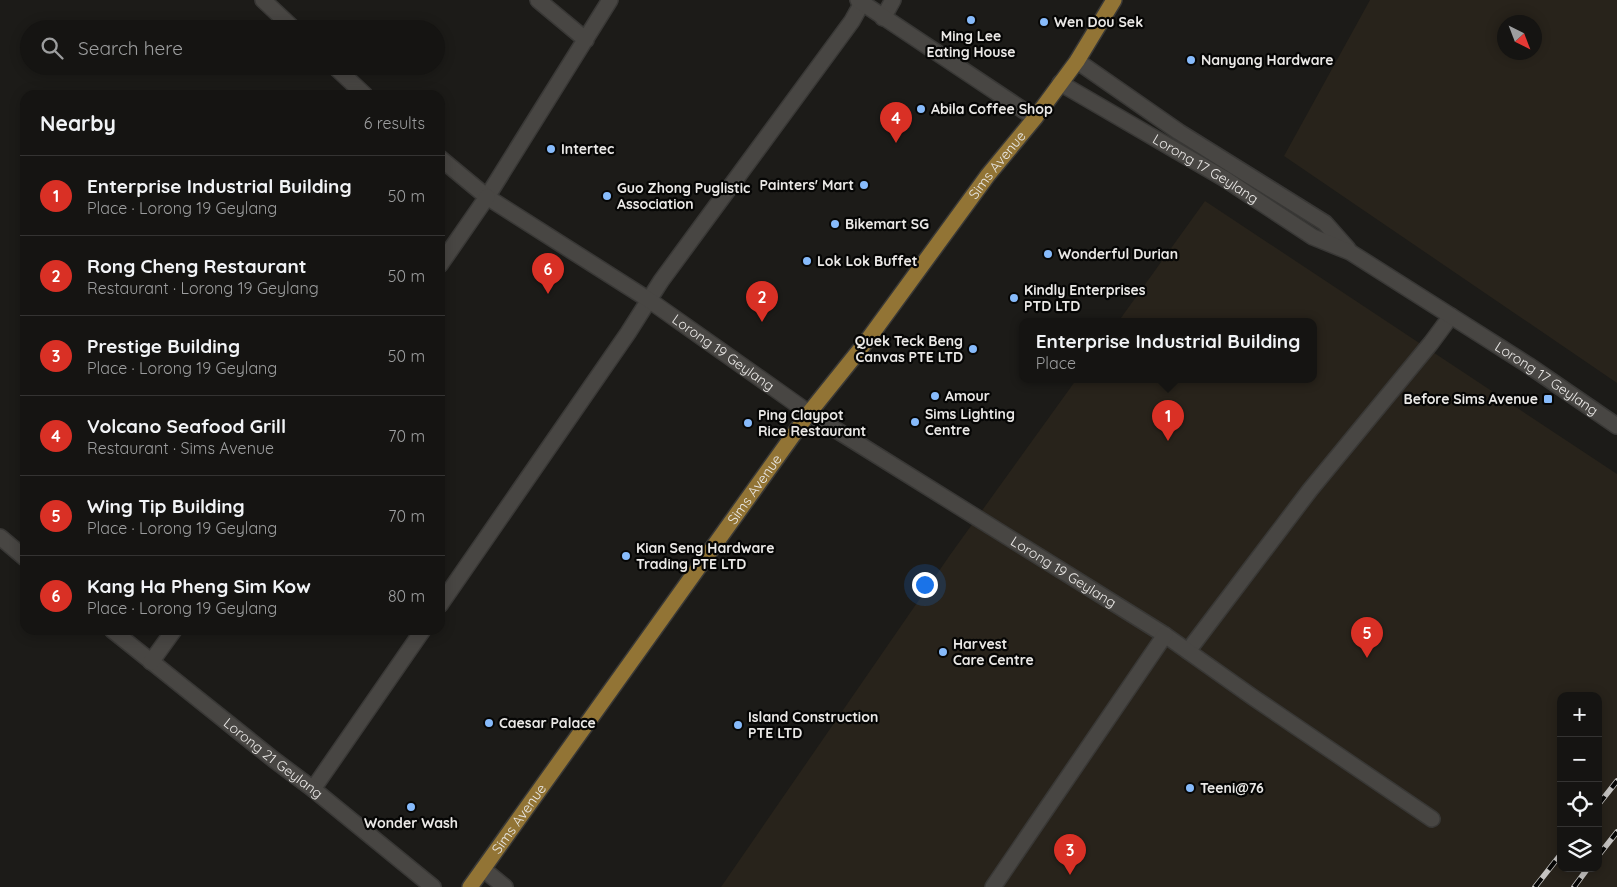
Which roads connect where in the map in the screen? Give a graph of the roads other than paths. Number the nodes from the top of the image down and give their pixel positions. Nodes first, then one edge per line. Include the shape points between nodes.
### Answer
1 (264, 0) edge
2 (538, 0) edge
3 (610, 0) edge
4 (893, 0) edge
5 (1114, 0) edge
6 (860, 1) edge
7 (883, 18) junction
8 (285, 20) edge
9 (586, 40) junction
10 (1077, 61) junction
11 (344, 75) edge
12 (1060, 83) junction
13 (360, 90) edge
14 (1035, 118) junction
15 (445, 162) edge
16 (487, 197) junction
17 (1350, 252) junction
18 (445, 258) edge
19 (649, 300) junction
20 (1451, 316) junction
21 (809, 413) junction
22 (1617, 426) edge
23 (0, 537) edge
24 (20, 554) edge
25 (445, 598) edge
26 (118, 635) edge
27 (170, 635) edge
28 (420, 635) edge
29 (1165, 635) junction
30 (1188, 651) junction
31 (150, 662) junction
32 (313, 789) junction
33 (1432, 819) dead end
34 (483, 869) junction
35 (434, 887) edge
36 (470, 887) edge
37 (505, 887) edge
38 (993, 887) edge

1 - 8 street
2 - 9 street
3 - 9 street
4 - 7 street
5 - 10 main road, Sims Avenue
6 - 7 street
6 - 19 street via 852,21
7 - 14 street
9 - 16 street
10 - 12 main road, Sims Avenue
10 - 17 street, Lorong 17 Geylang via 1180,132 1325,223
11 - 13 street
12 - 14 main road, Sims Avenue
12 - 17 street, Lorong 17 Geylang via 1225,179 1313,237
14 - 21 main road, Sims Avenue via 988,175 866,342
15 - 16 street, Lorong 19 Geylang
16 - 18 street
16 - 19 street, Lorong 19 Geylang
17 - 20 street, Lorong 17 Geylang
19 - 21 street, Lorong 19 Geylang
19 - 25 street
20 - 22 street, Lorong 17 Geylang
20 - 30 street via 1310,490
21 - 29 street, Lorong 19 Geylang
21 - 34 main road, Sims Avenue
23 - 24 street
26 - 31 street, Lorong 21 Geylang
27 - 31 street
28 - 32 street
29 - 30 street, Lorong 19 Geylang
29 - 38 street
30 - 33 street, Lorong 19 Geylang
31 - 32 street, Lorong 21 Geylang
32 - 35 street, Lorong 21 Geylang
34 - 36 main road, Sims Avenue
34 - 37 street

